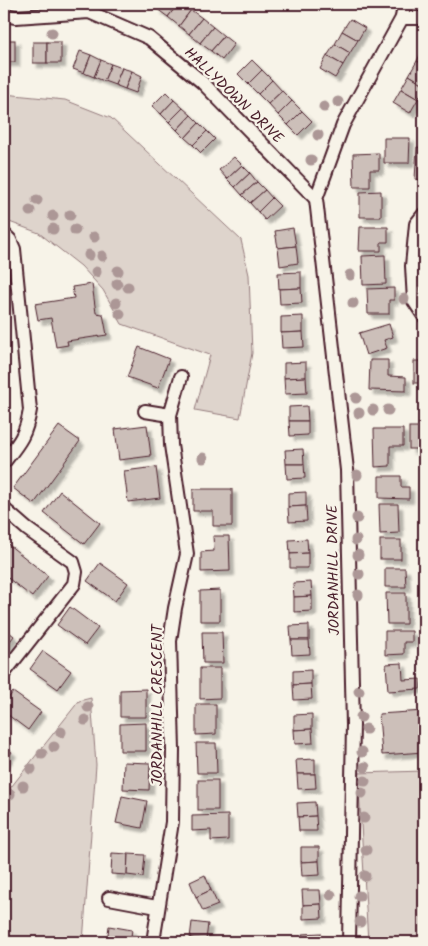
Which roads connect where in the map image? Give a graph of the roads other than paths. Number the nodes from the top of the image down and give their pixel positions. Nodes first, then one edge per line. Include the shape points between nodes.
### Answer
1 (100, 4) edge
2 (404, 4) edge
3 (89, 12) junction
4 (4, 15) edge
5 (402, 18) junction
6 (424, 18) edge
7 (316, 199) junction
8 (424, 214) edge
9 (4, 234) edge
10 (424, 316) edge
11 (181, 377) dead end
12 (145, 411) dead end
13 (170, 415) junction
14 (4, 462) edge
15 (4, 508) edge
16 (4, 673) edge
17 (109, 898) dead end
18 (158, 907) junction
19 (153, 942) edge
20 (349, 942) edge

1 - 3 street
2 - 5 street
3 - 4 street, HALLYDOWN DRIVE
3 - 7 street, HALLYDOWN DRIVE via 149,38 187,69
5 - 6 street
5 - 7 street via 343,124
7 - 20 street, JORDANHILL DRIVE via 347,470 353,725
8 - 10 street via 416,224 412,266 414,301
9 - 14 street via 14,250 30,410 27,429
11 - 13 street, JORDANHILL CRESCENT
12 - 13 street
13 - 18 street, JORDANHILL CRESCENT via 170,445 187,554 170,641 172,822
15 - 16 street via 73,562 76,572 74,584
17 - 18 street
18 - 19 street, JORDANHILL CRESCENT

